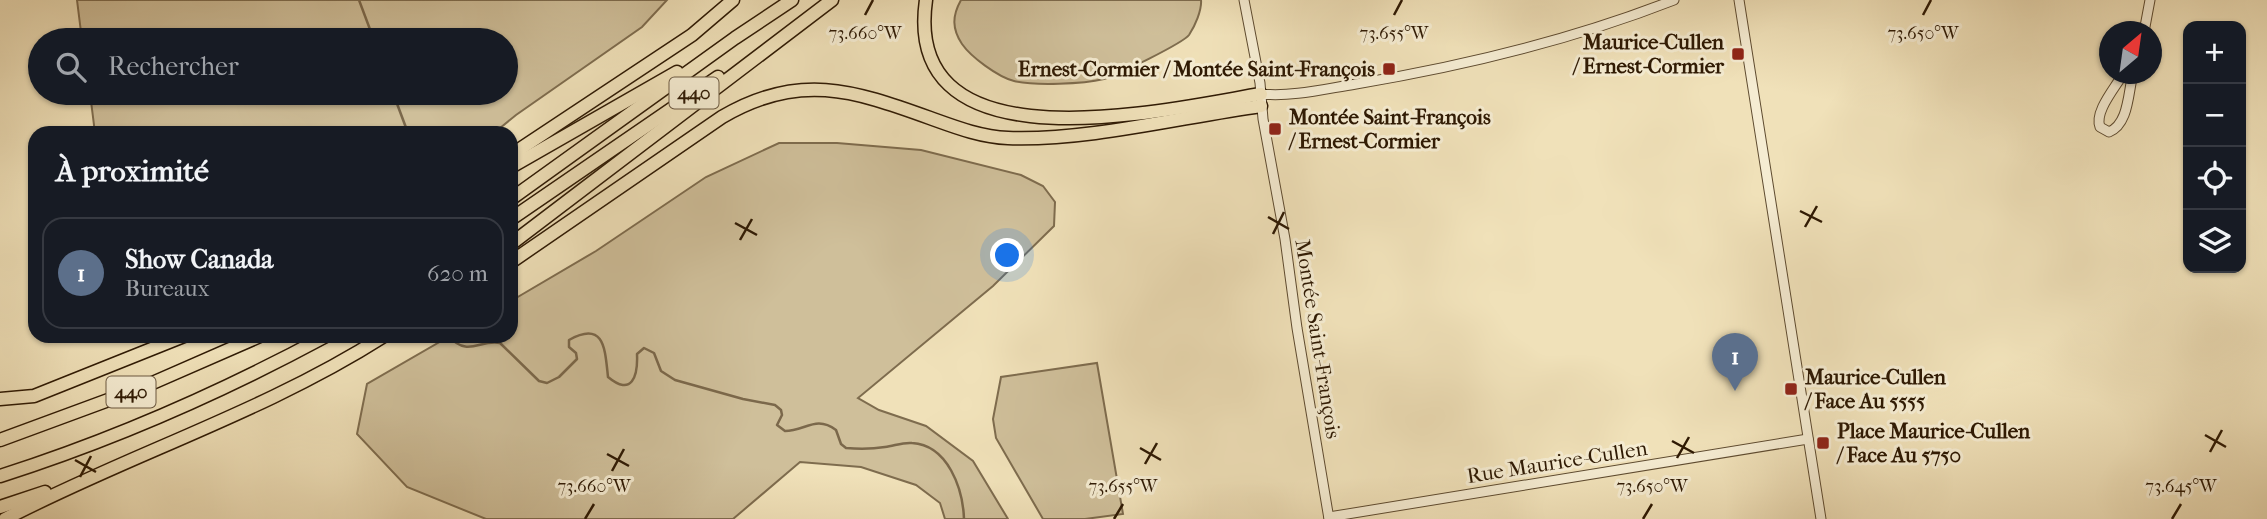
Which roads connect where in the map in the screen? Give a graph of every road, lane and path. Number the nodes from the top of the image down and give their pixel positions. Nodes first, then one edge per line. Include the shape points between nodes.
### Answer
1 (733, 0) edge
2 (792, 0) edge
3 (831, 0) edge
4 (926, 0) edge
5 (1244, 0) edge
6 (1674, 0) edge
7 (1739, 0) edge
8 (2150, 0) edge
9 (2146, 21) edge
10 (735, 38) junction
11 (2117, 84) edge
12 (2131, 84) edge
13 (1261, 100) junction
14 (518, 150) edge
15 (518, 163) edge
16 (518, 194) edge
17 (518, 214) edge
18 (518, 239) edge
19 (518, 257) edge
20 (166, 343) edge
21 (244, 343) edge
22 (312, 343) edge
23 (373, 343) edge
24 (377, 343) edge
25 (356, 354) junction
26 (34, 396) junction
27 (0, 399) edge
28 (0, 408) edge
29 (1808, 439) junction
30 (0, 440) edge
31 (121, 464) junction
32 (0, 476) edge
33 (0, 507) edge
34 (1329, 518) edge
35 (5, 519) edge
36 (1821, 519) edge

1 - 14 highway via 692,35
2 - 10 highway, 440
3 - 17 highway, 440
3 - 18 highway
4 - 13 highway via 926,40 938,72 962,95 994,109 1046,117 1101,118
5 - 13 street, Montée Saint-François
6 - 13 street via 1488,58
7 - 29 street
8 - 9 street
10 - 15 highway
10 - 16 highway, 440
11 - 12 street via 2097,119 2109,132 2122,122
13 - 19 highway via 1091,132 1011,138 971,132 854,93 810,89 777,93 722,117
13 - 34 street, Montée Saint-François
20 - 26 highway
21 - 30 highway, 440 via 141,388
22 - 32 highway, 440 via 155,418
23 - 25 highway
24 - 25 highway
25 - 31 highway via 256,406
26 - 27 highway
26 - 28 highway
29 - 34 street, Rue Maurice-Cullen
29 - 36 street
31 - 33 highway
31 - 35 highway

